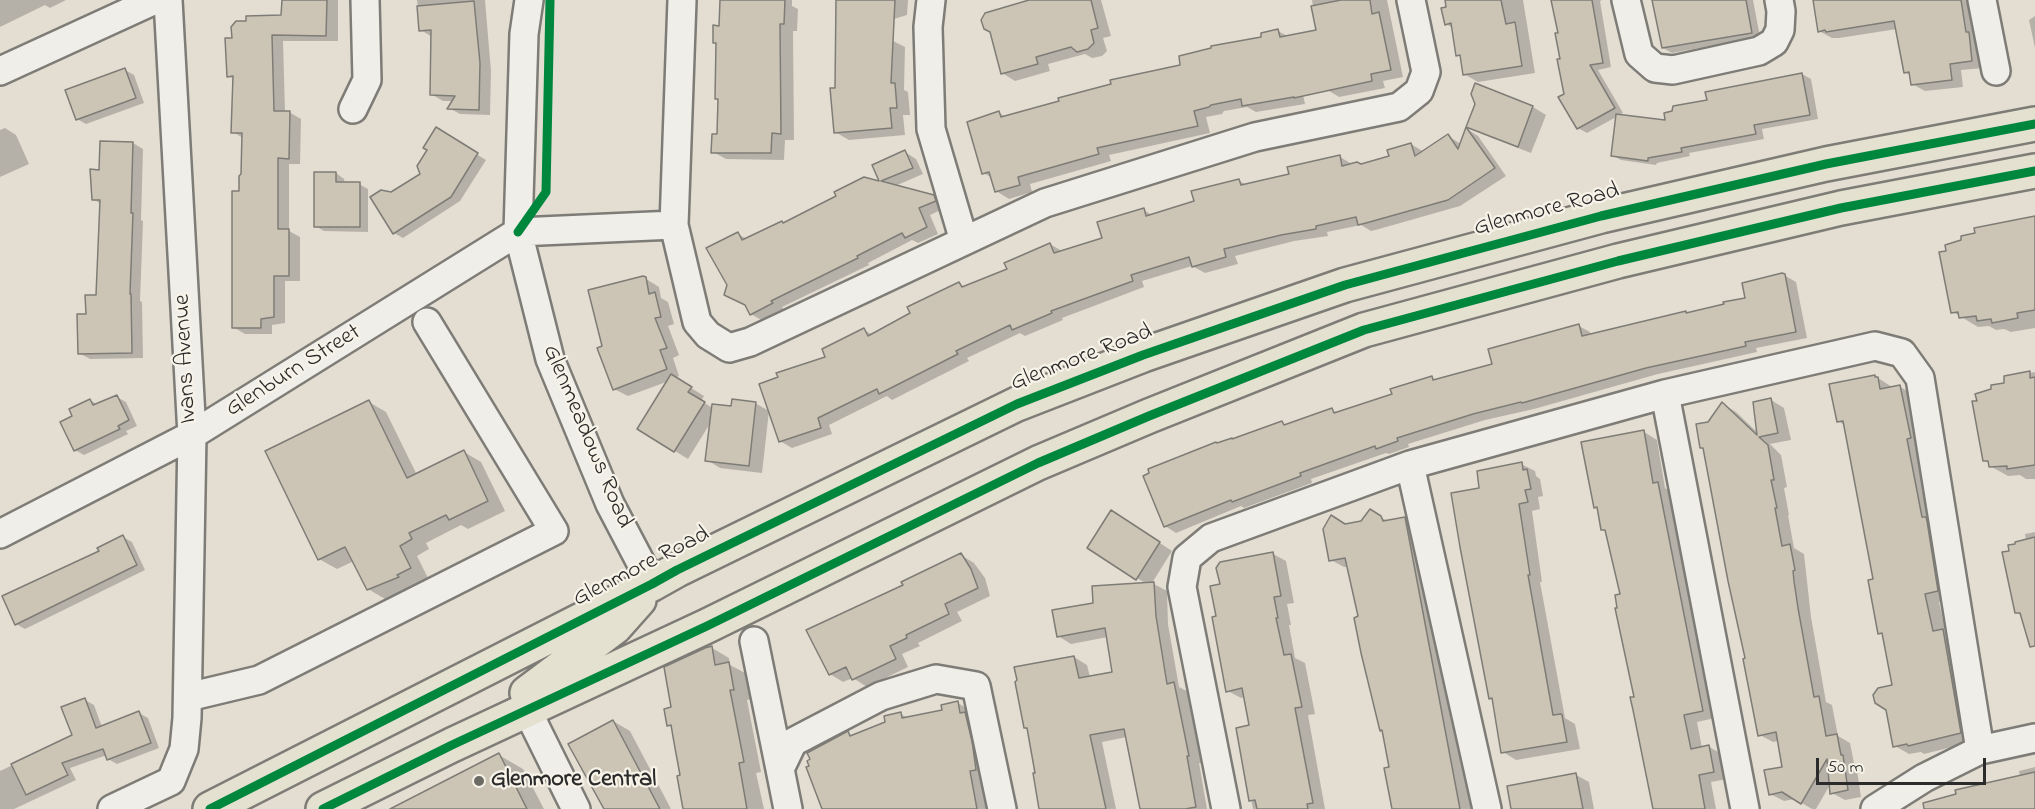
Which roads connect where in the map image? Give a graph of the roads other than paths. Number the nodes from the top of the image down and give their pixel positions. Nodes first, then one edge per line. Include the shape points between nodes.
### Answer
1 (155, 0) edge
2 (168, 0) edge
3 (365, 0) edge
4 (529, 0) edge
5 (682, 0) edge
6 (931, 0) edge
7 (1411, 0) edge
8 (1626, 0) edge
9 (1779, 0) edge
10 (1982, 0) edge
11 (0, 71) edge
12 (1996, 71) dead end
13 (353, 109) dead end
14 (2035, 124) edge
15 (2035, 171) edge
16 (674, 225) junction
17 (518, 232) junction
18 (964, 241) junction
19 (427, 322) dead end
20 (1665, 394) junction
21 (192, 435) junction
22 (1410, 465) junction
23 (0, 534) edge
24 (652, 584) junction
25 (754, 641) dead end
26 (187, 708) junction
27 (527, 710) junction
28 (2035, 738) edge
29 (452, 745) junction
30 (1980, 750) junction
31 (780, 769) junction
32 (112, 809) edge
33 (210, 809) edge
34 (323, 809) edge
35 (576, 809) edge
36 (788, 809) edge
37 (1002, 809) edge
38 (1226, 809) edge
39 (1487, 809) edge
40 (1745, 809) edge
41 (1875, 809) edge

1 - 11 street
2 - 21 street, Ivans Avenue
3 - 13 street via 368,80
4 - 17 street, Glenmeadows Road via 524,34
5 - 16 street
6 - 18 street via 931,129
7 - 18 street via 1426,72 1419,92 1399,107 1255,137 1045,203
8 - 9 street via 1638,54 1655,68 1673,70 1759,51 1774,42 1780,30
10 - 12 street
14 - 24 main road, Glenmore Road via 1826,164 1612,213 1345,285 1143,355 1017,404
15 - 27 main road via 1841,208 1618,261 1364,330 1038,463
16 - 17 street
16 - 18 street via 697,322 708,335 729,348 750,342
17 - 21 street, Glenburn Street
17 - 24 street, Glenmeadows Road via 550,359 610,504
19 - 26 street via 554,531 259,680
20 - 22 street
20 - 30 street via 1875,346 1902,353 1920,378
20 - 40 street
21 - 23 street, Glenburn Street
21 - 26 street, Ivans Avenue
22 - 38 street via 1211,538 1187,558 1182,587
22 - 39 street
24 - 29 main road via 615,627
24 - 33 main road, Glenmore Road
25 - 31 street
26 - 32 street, Ivans Avenue via 184,749 171,781
27 - 29 main road
27 - 35 street
28 - 30 street
29 - 34 main road
30 - 41 street via 1924,778
31 - 36 street
31 - 37 street via 793,742 881,696 936,679 976,686

